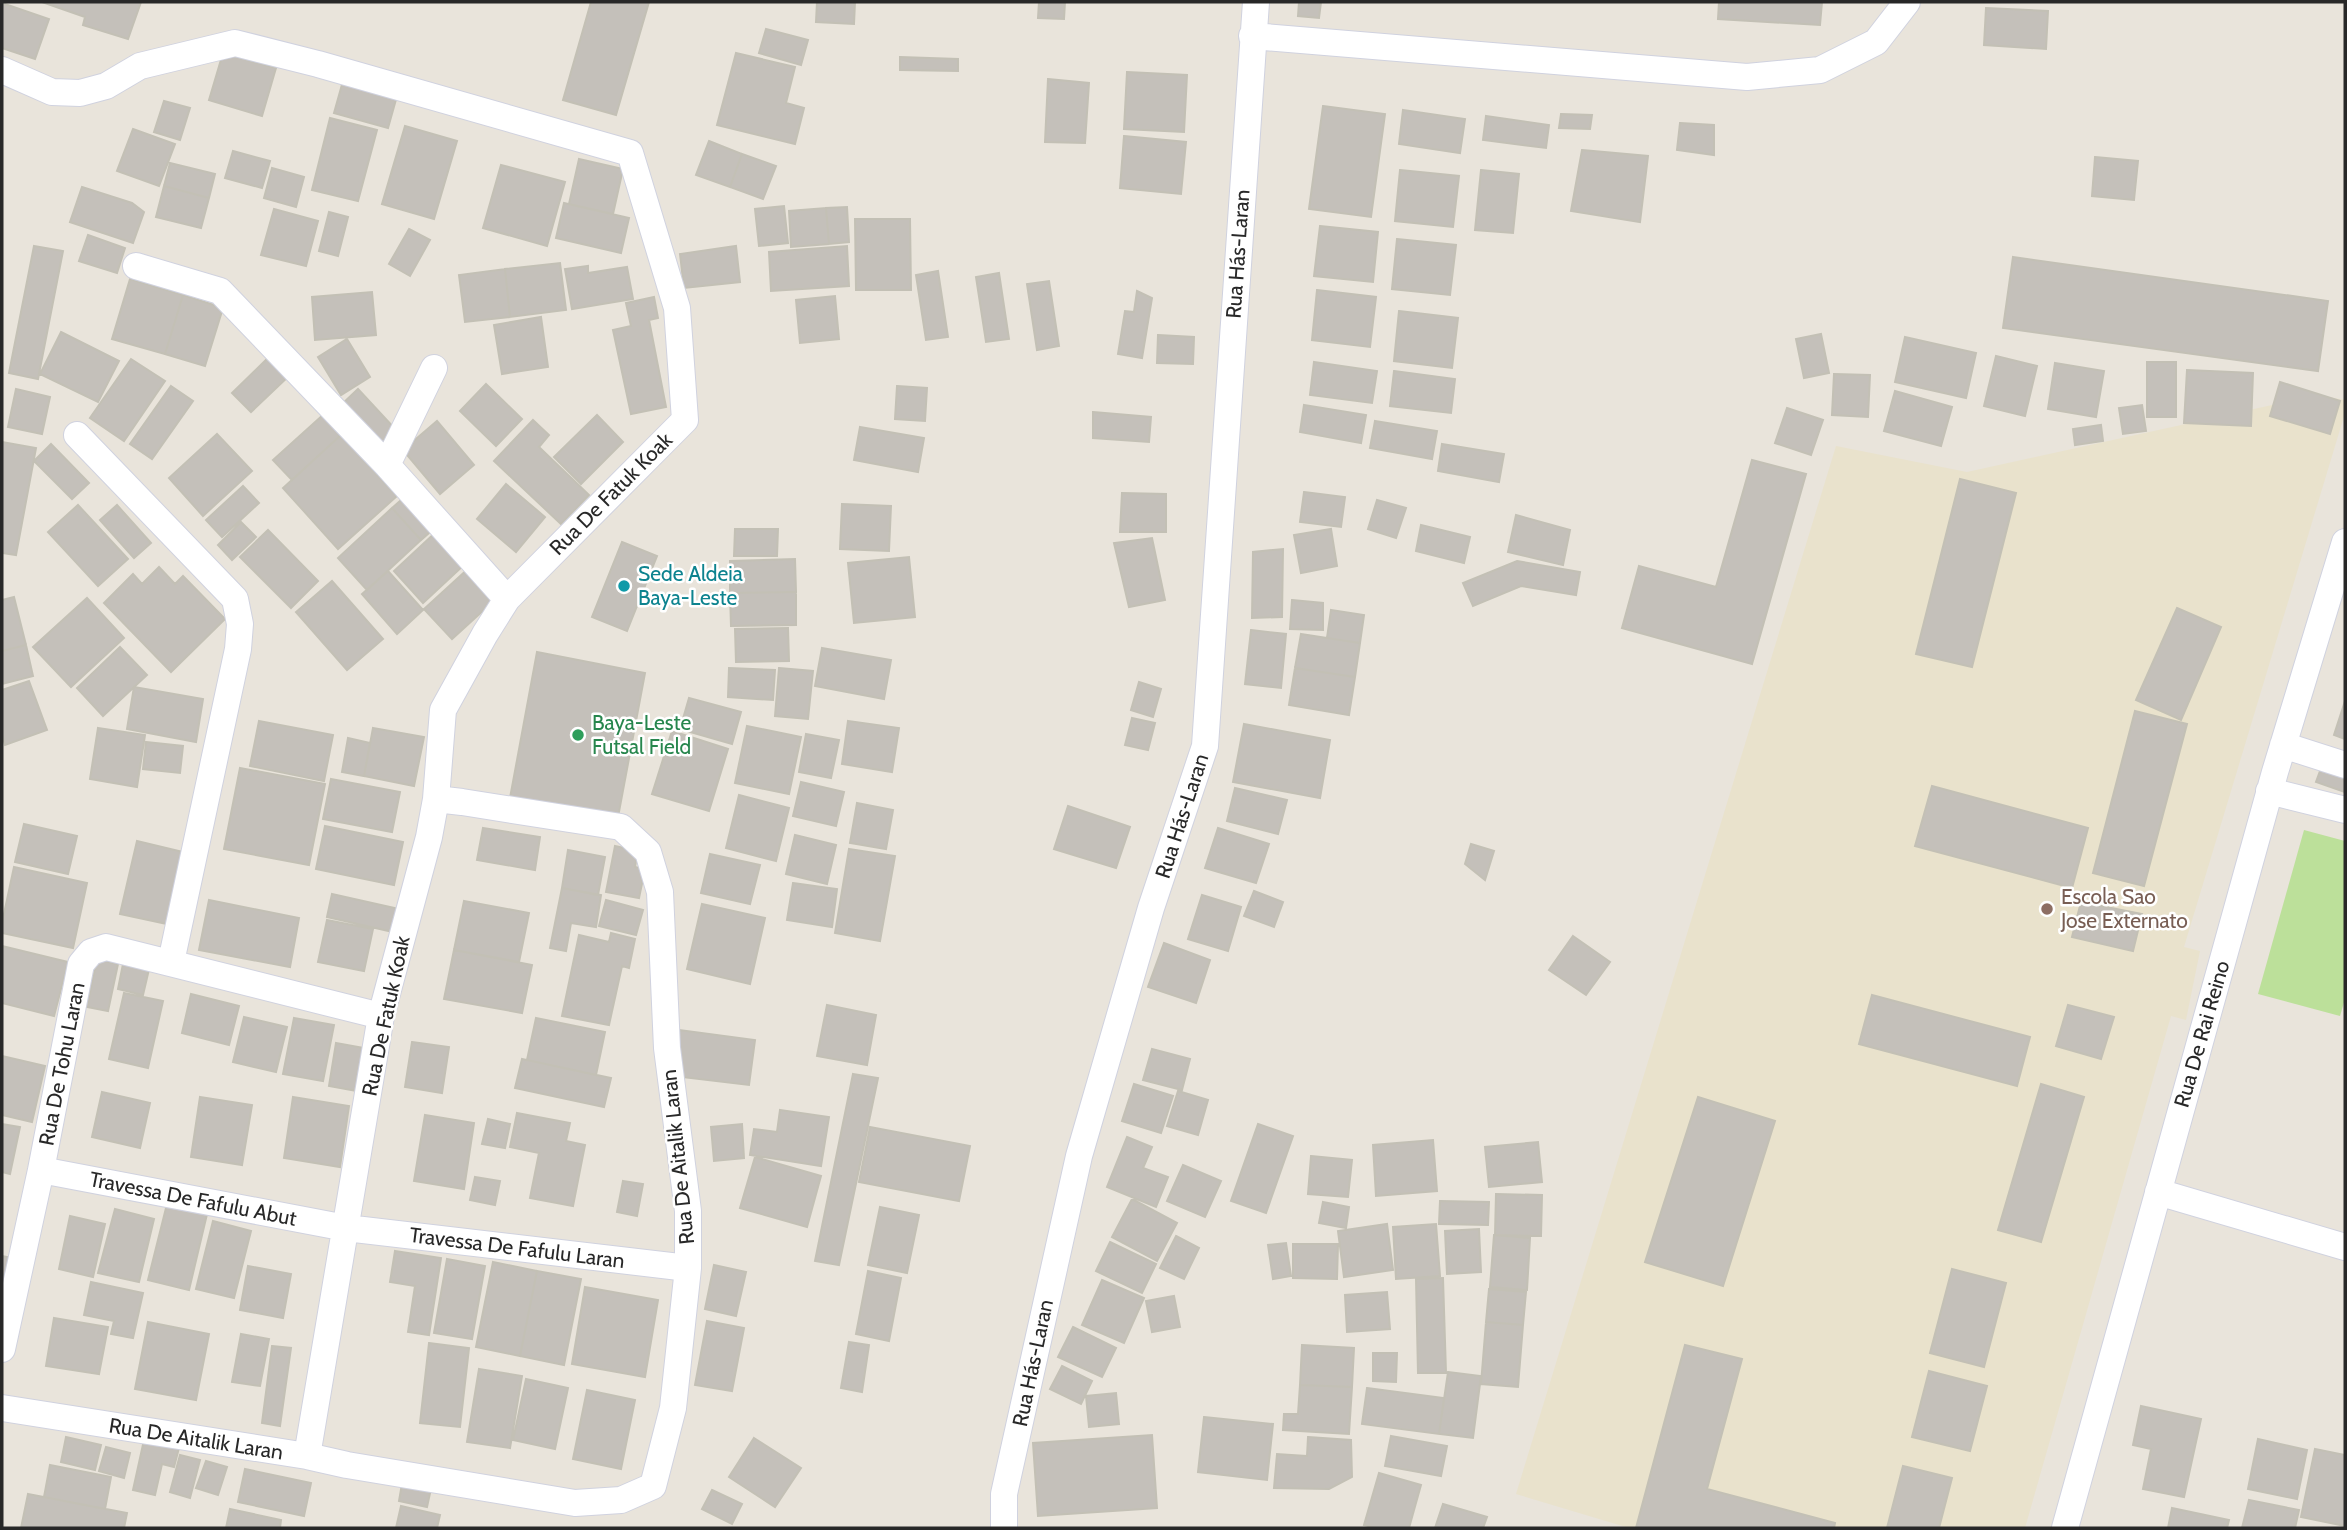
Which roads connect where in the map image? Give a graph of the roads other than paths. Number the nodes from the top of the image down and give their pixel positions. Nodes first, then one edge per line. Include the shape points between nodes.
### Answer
1 (1256, 2) edge
2 (1907, 2) edge
3 (1252, 36) junction
4 (2, 70) edge
5 (136, 266) dead end
6 (433, 368) dead end
7 (77, 435) dead end
8 (387, 465) junction
9 (2345, 542) edge
10 (508, 599) junction
11 (2283, 745) junction
12 (2345, 765) edge
13 (2269, 791) junction
14 (436, 799) junction
15 (2345, 810) edge
16 (171, 962) junction
17 (381, 1016) junction
18 (41, 1170) junction
19 (2158, 1192) junction
20 (346, 1228) junction
21 (2345, 1247) edge
22 (688, 1268) junction
23 (2, 1349) edge
24 (2, 1408) edge
25 (307, 1456) junction
26 (1004, 1528) edge
27 (2065, 1528) edge

1 - 3 street, Rua Hás-Laran
2 - 3 street via 1876,41 1820,70 1747,77
3 - 26 street, Rua Hás-Laran via 1205,746 1151,908 1079,1156 1004,1494
4 - 10 street, Rua De Fatuk Koak via 52,92 80,93 106,86 140,66 235,43 630,153 677,308 685,419
5 - 8 street via 220,292
6 - 8 street
7 - 16 street via 235,599 240,624
8 - 10 street
9 - 11 street, Rua De Rai Reino
10 - 14 street, Rua De Fatuk Koak via 443,710
11 - 12 street
11 - 13 street, Rua De Rai Reino
13 - 15 street
13 - 19 street, Rua De Rai Reino
14 - 17 street, Rua De Fatuk Koak
14 - 22 street, Rua De Aitalik Laran via 621,827 649,852 660,892 667,1048 688,1212
16 - 17 street, Rua De Tohu Laran
16 - 18 street, Rua De Tohu Laran via 106,947 91,952 81,964
17 - 20 street, Rua De Fatuk Koak
18 - 20 street, Travessa De Fafulu Abut
18 - 23 street, Rua De Tohu Laran
19 - 21 street
19 - 27 street, Rua De Rai Reino
20 - 22 street, Travessa De Fafulu Laran
20 - 25 street, Rua De Fatuk Koak
22 - 25 street, Rua De Aitalik Laran via 673,1408 653,1486 621,1500 575,1503
24 - 25 street, Rua De Aitalik Laran

